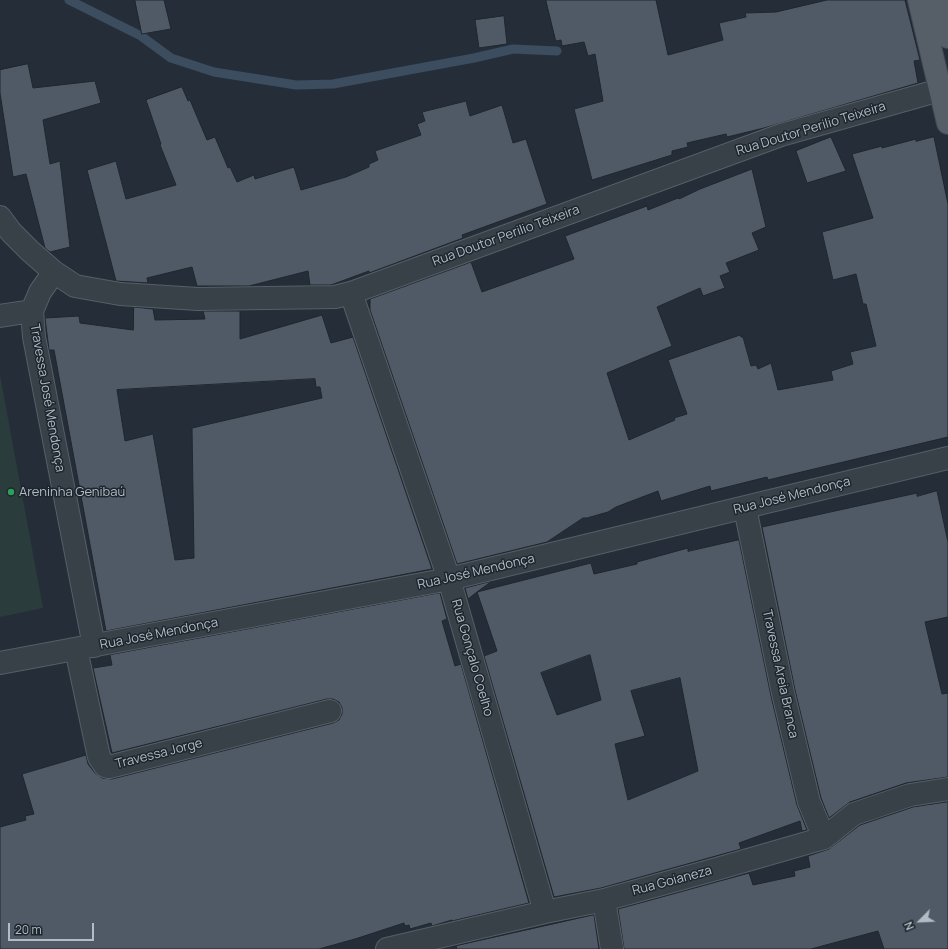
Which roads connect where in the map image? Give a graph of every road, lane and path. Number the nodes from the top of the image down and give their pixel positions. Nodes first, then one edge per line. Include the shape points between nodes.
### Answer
1 (919, 0) edge
2 (939, 0) edge
3 (948, 37) edge
4 (944, 88) edge
5 (948, 123) edge
6 (0, 217) edge
7 (54, 272) junction
8 (351, 293) junction
9 (32, 311) junction
10 (0, 316) edge
11 (948, 458) edge
12 (746, 508) junction
13 (449, 580) junction
14 (85, 648) junction
15 (0, 663) edge
16 (330, 711) dead end
17 (948, 789) edge
18 (824, 838) junction
19 (604, 900) junction
20 (546, 912) junction
21 (387, 949) edge
22 (612, 949) edge

1 - 4 main road
2 - 3 main road
4 - 5 main road
4 - 8 street, Rua Doutor Perilio Teixeira via 781,135
6 - 7 street, Rua Doutor Perilio Teixeira via 11,232
7 - 8 street, Rua Doutor Perilio Teixeira via 75,286 128,294 198,299 335,297
7 - 9 street, Travessa José Mendonça via 40,292
8 - 13 street, Rua Gonçalo Coelho
9 - 10 street
9 - 14 street, Travessa José Mendonça via 34,337
11 - 12 street, Rua José Mendonça
12 - 13 street, Rua José Mendonça
12 - 18 street, Travessa Areia Branca via 785,701 809,802
13 - 14 street, Rua José Mendonça
13 - 20 street, Rua Gonçalo Coelho
14 - 15 street, Rua José Mendonça
14 - 16 street, Travessa Jorge via 99,757 105,766
17 - 18 street, Rua Goianeza via 910,795 854,814
18 - 19 street, Rua Goianeza
19 - 20 street, Rua Goianeza
19 - 22 street
20 - 21 street, Rua Goianeza

